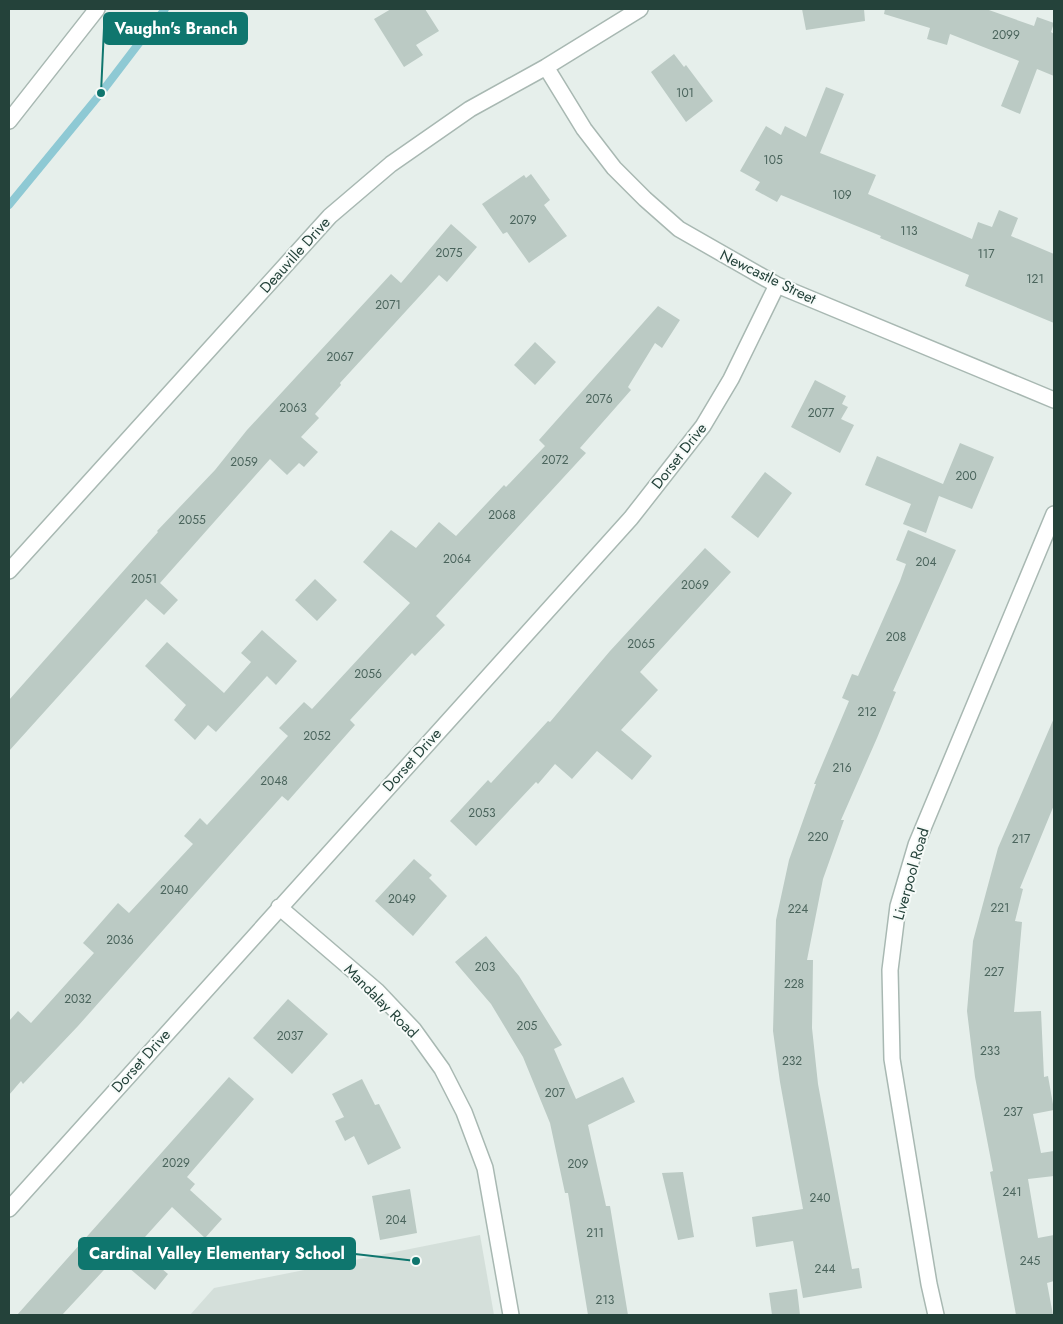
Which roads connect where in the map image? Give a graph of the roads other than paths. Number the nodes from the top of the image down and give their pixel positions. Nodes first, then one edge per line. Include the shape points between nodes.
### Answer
1 (97, 9) edge
2 (640, 9) edge
3 (546, 67) junction
4 (9, 121) edge
5 (777, 285) junction
6 (1054, 400) edge
7 (1054, 514) edge
8 (9, 571) edge
9 (279, 907) junction
10 (9, 1209) edge
11 (511, 1315) edge
12 (936, 1315) edge

1 - 4 street
2 - 3 street, Deauville Drive
3 - 5 street, Newcastle Street via 584,129 614,168 645,199 679,229
3 - 8 street, Deauville Drive via 470,109 391,164 330,216
5 - 6 street, Newcastle Street
5 - 9 street, Dorset Drive via 731,379 703,426 637,510
7 - 12 street, Liverpool Road via 923,828 898,906 890,970 892,1059
9 - 10 street, Dorset Drive
9 - 11 street, Mandalay Road via 376,991 414,1030 442,1069 464,1112 484,1168

